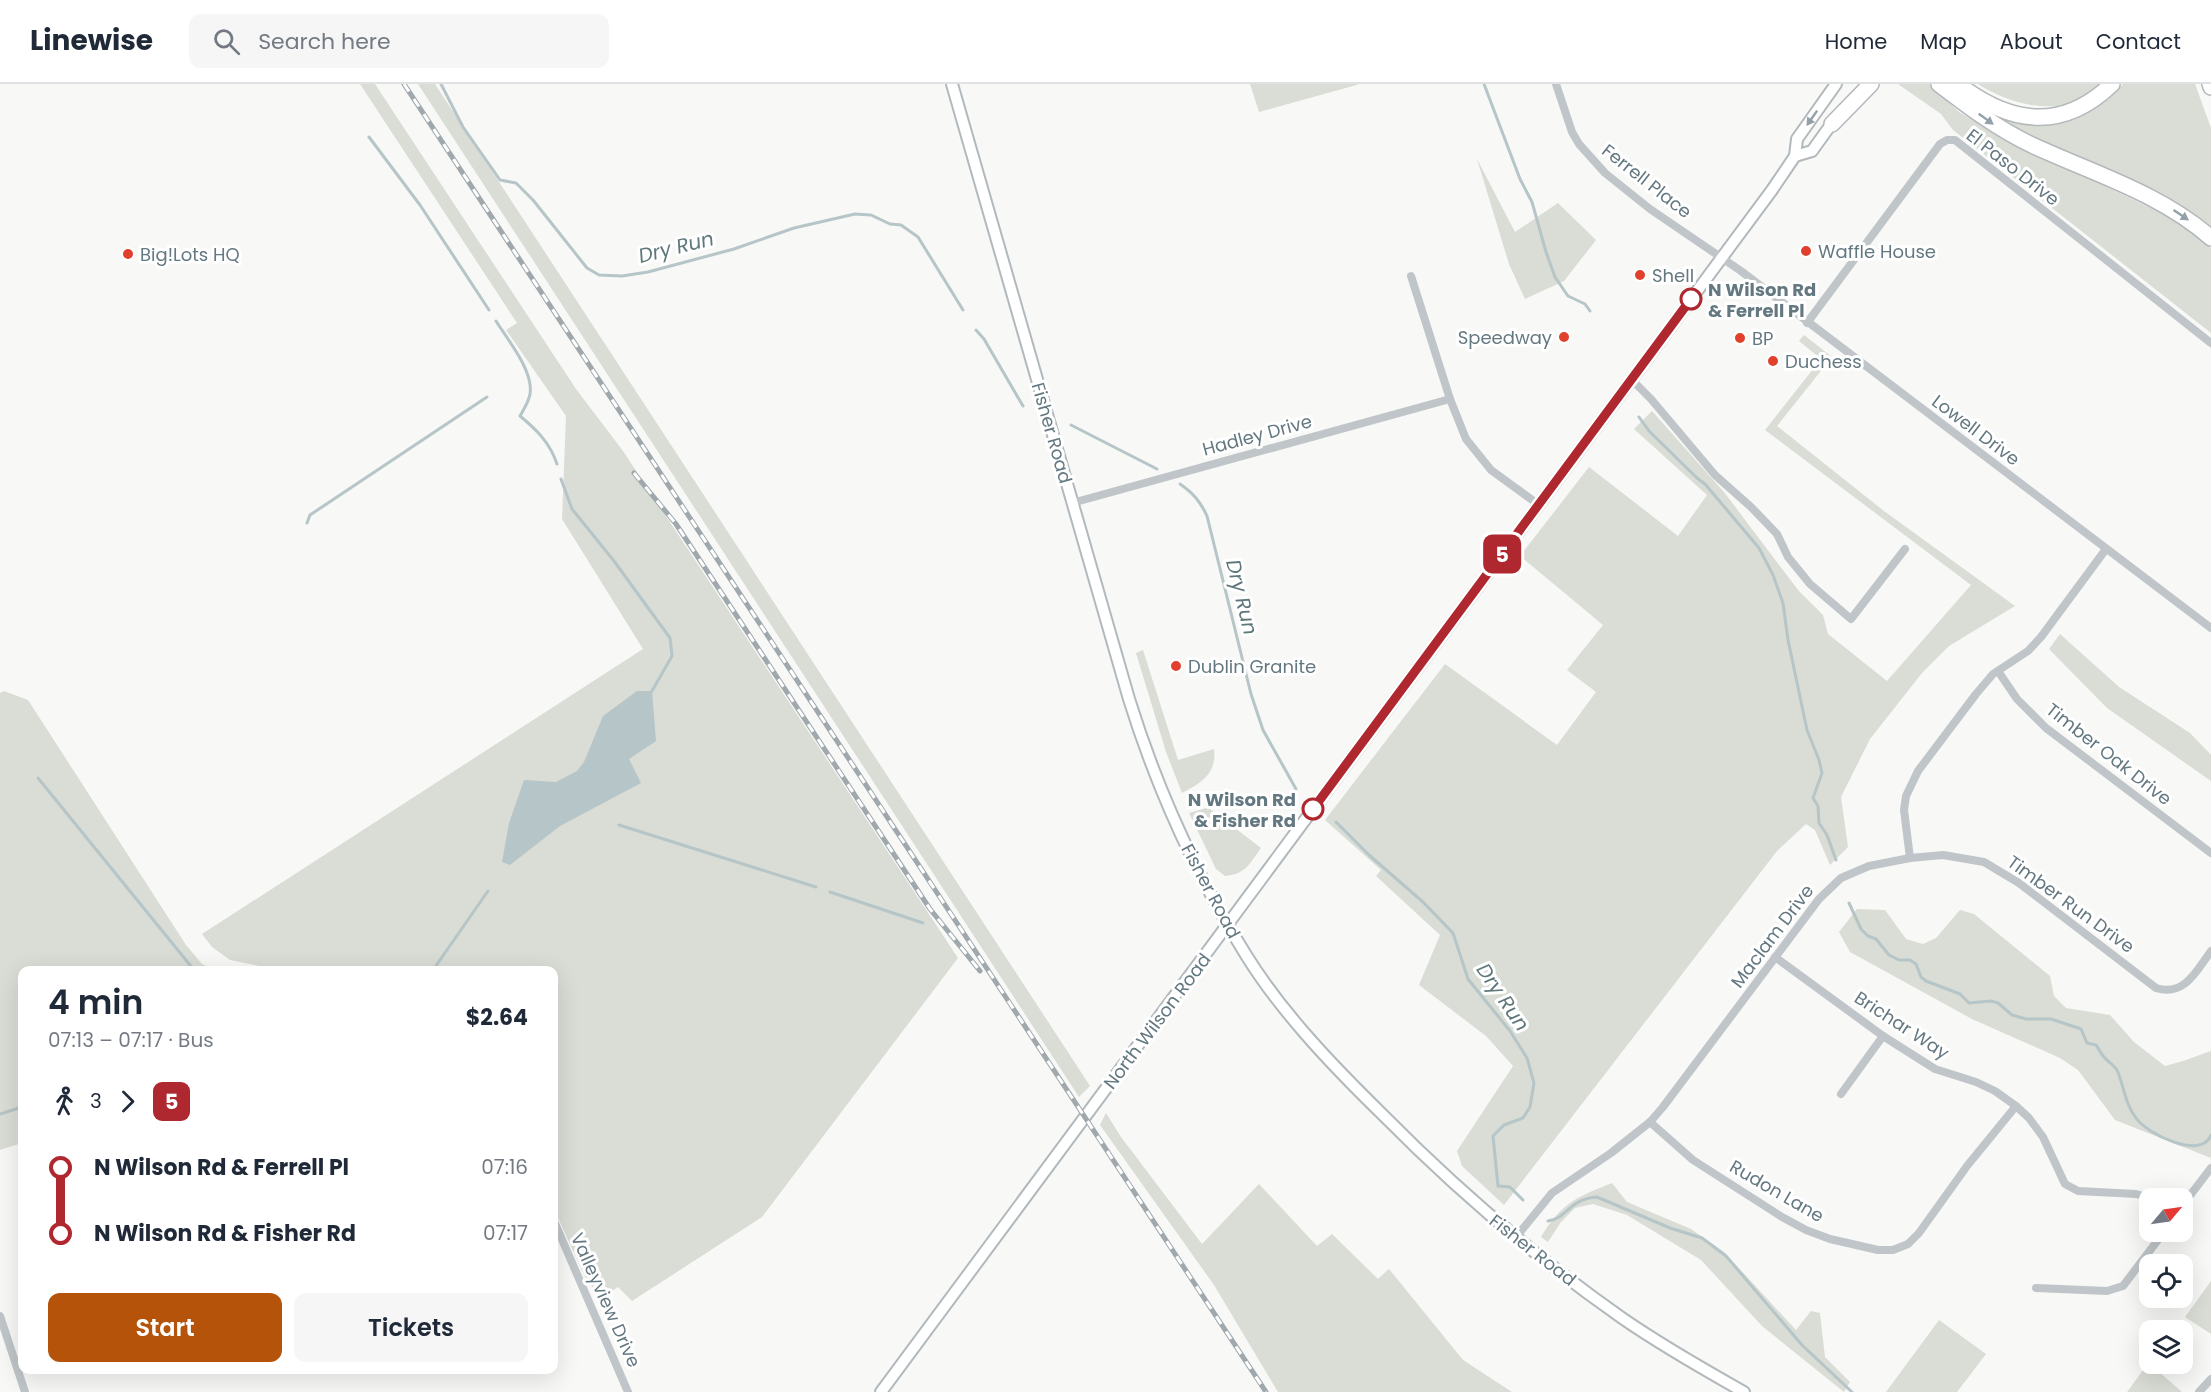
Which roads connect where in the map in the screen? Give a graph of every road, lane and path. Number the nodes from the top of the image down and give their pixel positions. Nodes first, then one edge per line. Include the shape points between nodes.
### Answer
1 (951, 84) edge
2 (1556, 84) edge
3 (1836, 84) edge
4 (1860, 84) edge
5 (1871, 84) edge
6 (1939, 84) edge
7 (1958, 84) edge
8 (2112, 84) edge
9 (1832, 124) junction
10 (1795, 156) junction
11 (2211, 238) edge
12 (1722, 257) junction
13 (1411, 276) dead end
14 (1807, 323) junction
15 (2211, 343) edge
16 (1632, 380) junction
17 (1450, 399) junction
18 (1072, 503) junction
19 (1539, 505) junction
20 (1905, 549) dead end
21 (2106, 549) junction
22 (2211, 628) edge
23 (1998, 671) junction
24 (2211, 853) edge
25 (1910, 858) junction
26 (1229, 926) junction
27 (2211, 951) edge
28 (1775, 957) junction
29 (1883, 1036) junction
30 (1841, 1094) dead end
31 (2016, 1106) junction
32 (1650, 1122) junction
33 (2211, 1167) edge
34 (2193, 1191) edge
35 (2139, 1195) edge
36 (558, 1230) edge
37 (1516, 1237) junction
38 (2156, 1242) edge
39 (2036, 1287) dead end
40 (0, 1316) edge
41 (18, 1371) edge
42 (19, 1374) edge
43 (2211, 1379) edge
44 (25, 1392) edge
45 (628, 1392) edge
46 (882, 1392) edge
47 (1744, 1392) edge
48 (2199, 1392) edge

1 - 18 main road, Fisher Road
2 - 12 street, Ferrell Place via 1572,132 1594,163 1650,209
3 -> 10 main road, North Wilson Road via 1797,139
4 - 9 main road, North Wilson Road
5 - 9 highway
6 -> 11 highway via 1997,127 2148,196
7 - 8 highway via 1994,108 2035,117 2085,106
9 - 10 main road, North Wilson Road via 1812,151
10 - 12 main road, North Wilson Road
12 - 14 street, Lowell Drive
12 - 16 main road, North Wilson Road
13 - 17 street
14 - 15 street, El Paso Drive via 1940,144 1955,140
14 - 21 street, Lowell Drive
16 - 19 main road, North Wilson Road
16 - 20 street via 1714,475 1777,534 1810,585 1851,619
17 - 18 street, Hadley Drive
17 - 19 street via 1461,430 1475,452 1491,470
18 - 26 main road, Fisher Road via 1148,756 1208,891
19 - 26 main road, North Wilson Road
21 - 22 street, Lowell Drive
21 - 23 street via 2041,637
23 - 24 street, Timber Oak Drive via 2017,699 2046,728
23 - 25 street via 1976,694 1911,783 1904,810
25 - 27 street, Timber Run Drive via 1943,855 1984,862 2019,883 2156,988 2171,990 2186,984
25 - 28 street, Maclam Drive via 1869,866 1841,878 1819,899
26 - 37 main road, Fisher Road via 1268,986 1352,1085 1449,1179
26 - 46 main road, North Wilson Road
28 - 29 street, Brichar Way
28 - 32 street, Maclam Drive
29 - 30 street
29 - 31 street, Brichar Way via 1935,1069 1976,1082
31 - 32 street, Rudon Lane via 1918,1233 1908,1244 1893,1250 1830,1239 1806,1230 1693,1160
31 - 35 street, Brichar Way via 2043,1137 2065,1184 2078,1191
32 - 37 street, Maclam Drive via 1552,1193
33 - 34 street
36 - 45 street, Valleyview Drive
37 - 47 main road, Fisher Road via 1623,1319
38 - 39 street via 2123,1286 2108,1291
40 - 41 street
42 - 44 street
43 - 48 street

